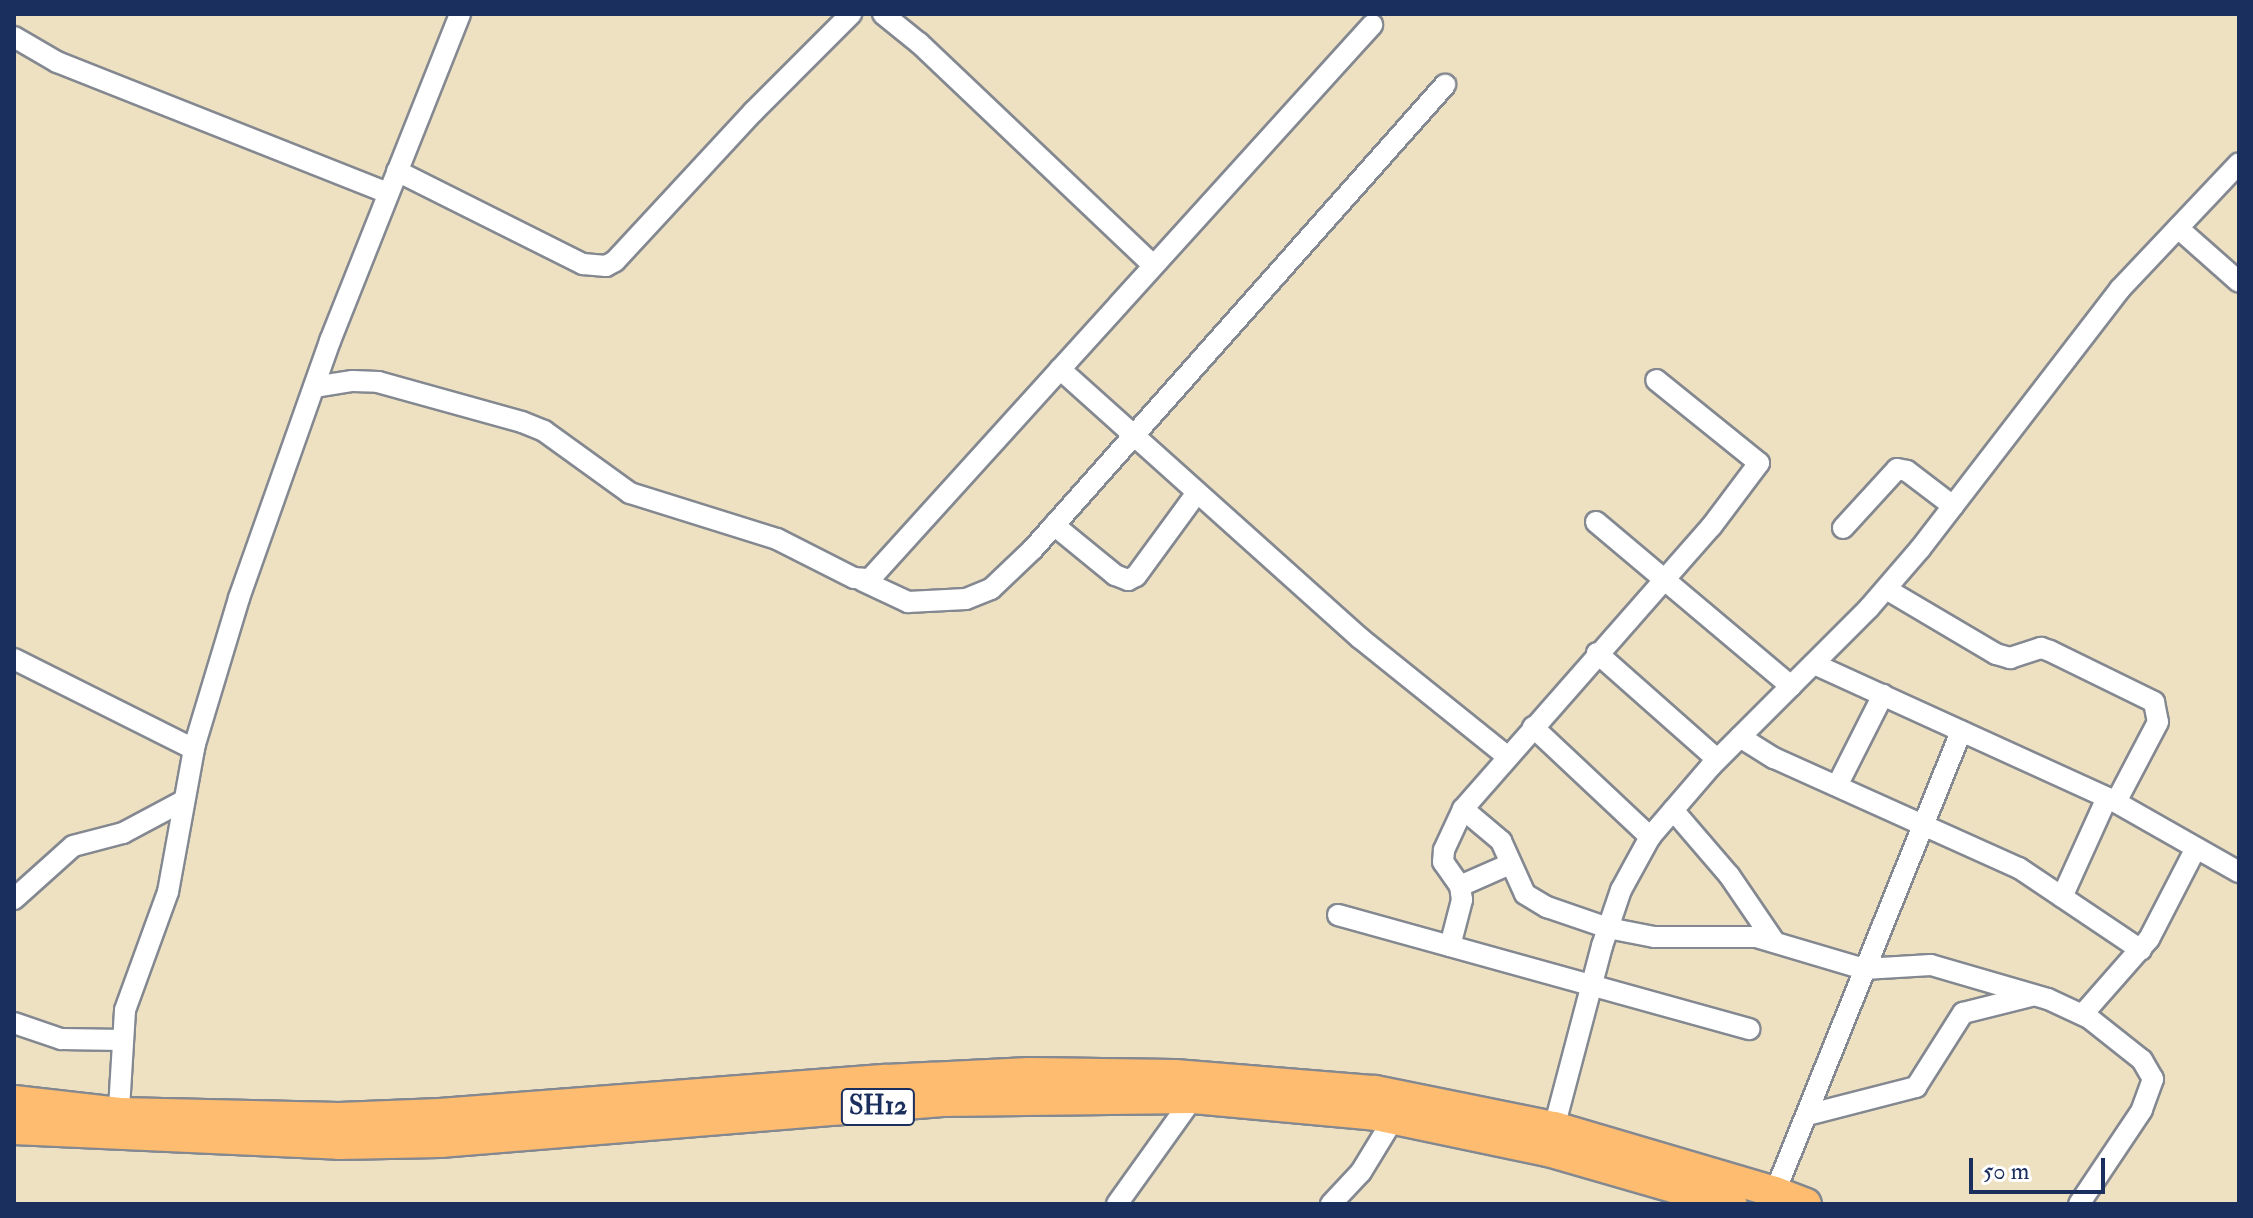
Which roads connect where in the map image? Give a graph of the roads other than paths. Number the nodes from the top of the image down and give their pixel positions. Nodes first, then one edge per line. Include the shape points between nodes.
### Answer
1 (460, 14) edge
2 (851, 14) edge
3 (883, 14) edge
4 (1372, 25) dead end
5 (14, 37) edge
6 (1445, 85) dead end
7 (2239, 163) edge
8 (397, 171) junction
9 (388, 193) junction
10 (2178, 228) junction
11 (1153, 265) junction
12 (2239, 282) edge
13 (1060, 369) junction
14 (1656, 380) dead end
15 (314, 387) junction
16 (1134, 435) junction
17 (1196, 494) junction
18 (1953, 506) junction
19 (1596, 522) dead end
20 (1054, 525) junction
21 (1843, 528) dead end
22 (1663, 578) junction
23 (863, 581) junction
24 (1886, 589) junction
25 (1597, 653) junction
26 (14, 659) edge
27 (1814, 664) junction
28 (1791, 686) junction
29 (1883, 695) junction
30 (1533, 727) junction
31 (1961, 731) junction
32 (1740, 737) junction
33 (194, 749) junction
34 (1507, 756) junction
35 (1717, 759) junction
36 (1838, 784) junction
37 (2112, 800) junction
38 (183, 801) junction
39 (1463, 809) junction
40 (1673, 810) junction
41 (1923, 824) junction
42 (1650, 837) junction
43 (2196, 848) junction
44 (1510, 864) junction
45 (2239, 872) edge
46 (1460, 886) junction
47 (2062, 897) junction
48 (14, 899) edge
49 (1338, 915) dead end
50 (1608, 928) junction
51 (1774, 941) junction
52 (1450, 946) junction
53 (2141, 950) junction
54 (1864, 969) junction
55 (1591, 986) junction
56 (2035, 995) junction
57 (2083, 1014) junction
58 (14, 1023) edge
59 (1749, 1029) dead end
60 (123, 1040) junction
61 (1193, 1098) junction
62 (14, 1101) edge
63 (1807, 1115) junction
64 (573, 1118) junction
65 (1394, 1118) junction
66 (118, 1123) junction
67 (14, 1129) edge
68 (1551, 1139) junction
69 (1775, 1192) junction
70 (1117, 1204) edge
71 (1331, 1204) edge
72 (1732, 1204) edge
73 (1806, 1204) edge
74 (2079, 1204) edge

1 - 8 street
2 - 8 street via 606,266 595,268 570,259
3 - 11 street
4 - 11 street
5 - 9 street via 57,62
6 - 16 street
7 - 10 street
8 - 9 street
9 - 15 street
10 - 12 street
10 - 18 street via 2120,289
11 - 13 street
13 - 16 street
13 - 23 street via 875,576
14 - 22 street via 1759,463 1711,527
15 - 23 street via 378,382 522,422 544,431 630,493 777,539
15 - 33 street via 242,589
16 - 17 street
16 - 20 street
17 - 20 street via 1128,580
17 - 34 street via 1360,638
18 - 21 street via 1902,468
18 - 24 street
19 - 22 street
20 - 23 street via 978,597 908,602
22 - 25 street
22 - 28 street
24 - 27 street
24 - 37 street via 1996,654 2010,658 2041,648 2154,702 2158,722
25 - 30 street
25 - 35 street
26 - 33 street
27 - 28 street
27 - 29 street
28 - 32 street
29 - 31 street
29 - 36 street
30 - 34 street
30 - 42 street
31 - 37 street
31 - 41 street
32 - 35 street
32 - 36 street via 1774,758
33 - 38 street
34 - 39 street
35 - 40 street
36 - 41 street
37 - 43 street
37 - 47 street
38 - 48 street via 123,833 73,846
38 - 60 street via 168,892 125,1010
39 - 44 street via 1493,831
39 - 46 street via 1443,862
40 - 42 street
40 - 51 street via 1729,875
41 - 47 street via 2019,868
41 - 54 street
42 - 50 street via 1621,890
43 - 45 street
43 - 53 street
44 - 46 street
44 - 50 street via 1534,901
46 - 52 street via 1459,917
47 - 53 street
49 - 52 street
50 - 51 street via 1654,937 1737,935
50 - 55 street
51 - 54 street
52 - 55 street
53 - 57 street
54 - 56 street via 1931,965
54 - 63 street
55 - 59 street
55 - 68 street
56 - 57 street
56 - 63 street via 1963,1013 1916,1087
57 - 74 street via 2142,1060 2153,1079 2146,1103
58 - 60 street via 61,1039
60 - 66 street
61 - 64 main road, SH12 via 942,1101
61 - 65 main road, SH12
61 - 70 street
62 - 66 main road
63 - 69 street
64 - 66 main road, SH12 via 440,1142 339,1144
64 - 68 main road via 950,1076 1175,1075 1375,1091
65 - 68 main road, SH12
65 - 71 street via 1361,1172
66 - 67 main road, SH12
68 - 69 main road
68 - 72 main road, SH12
69 - 73 main road

